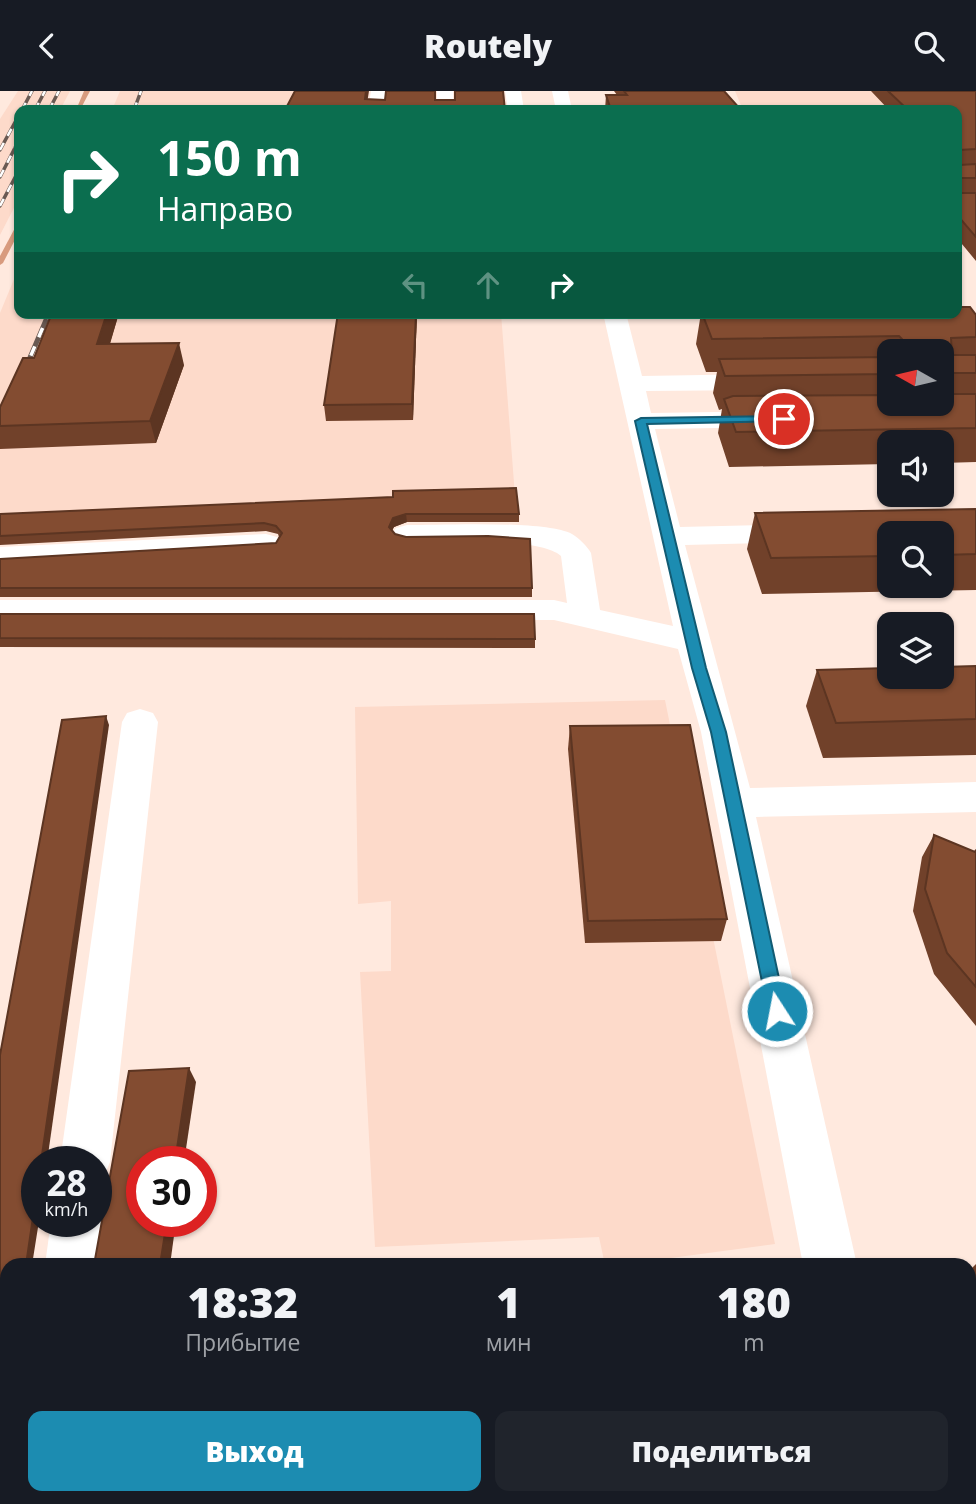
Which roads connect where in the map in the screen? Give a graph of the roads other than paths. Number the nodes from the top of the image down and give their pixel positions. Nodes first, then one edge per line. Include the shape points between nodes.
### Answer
1 (616, 319) edge
2 (793, 381) edge
3 (632, 384) junction
4 (804, 419) edge
5 (641, 421) junction
6 (836, 533) edge
7 (407, 534) edge
8 (669, 536) junction
9 (266, 543) edge
10 (0, 556) edge
11 (0, 610) edge
12 (586, 617) junction
13 (693, 642) junction
14 (140, 722) dead end
15 (976, 797) edge
16 (734, 803) junction
17 (87, 1146) edge
18 (75, 1237) edge
19 (73, 1258) edge
20 (829, 1258) edge

1 - 3 street
2 - 3 street
3 - 5 street
4 - 5 street
5 - 8 street
6 - 8 street
7 - 12 street via 530,535 561,540 576,552
8 - 13 street
9 - 10 street
11 - 12 street via 554,610
12 - 13 street
13 - 16 street
14 - 17 street
15 - 16 street
16 - 20 street
18 - 19 street

